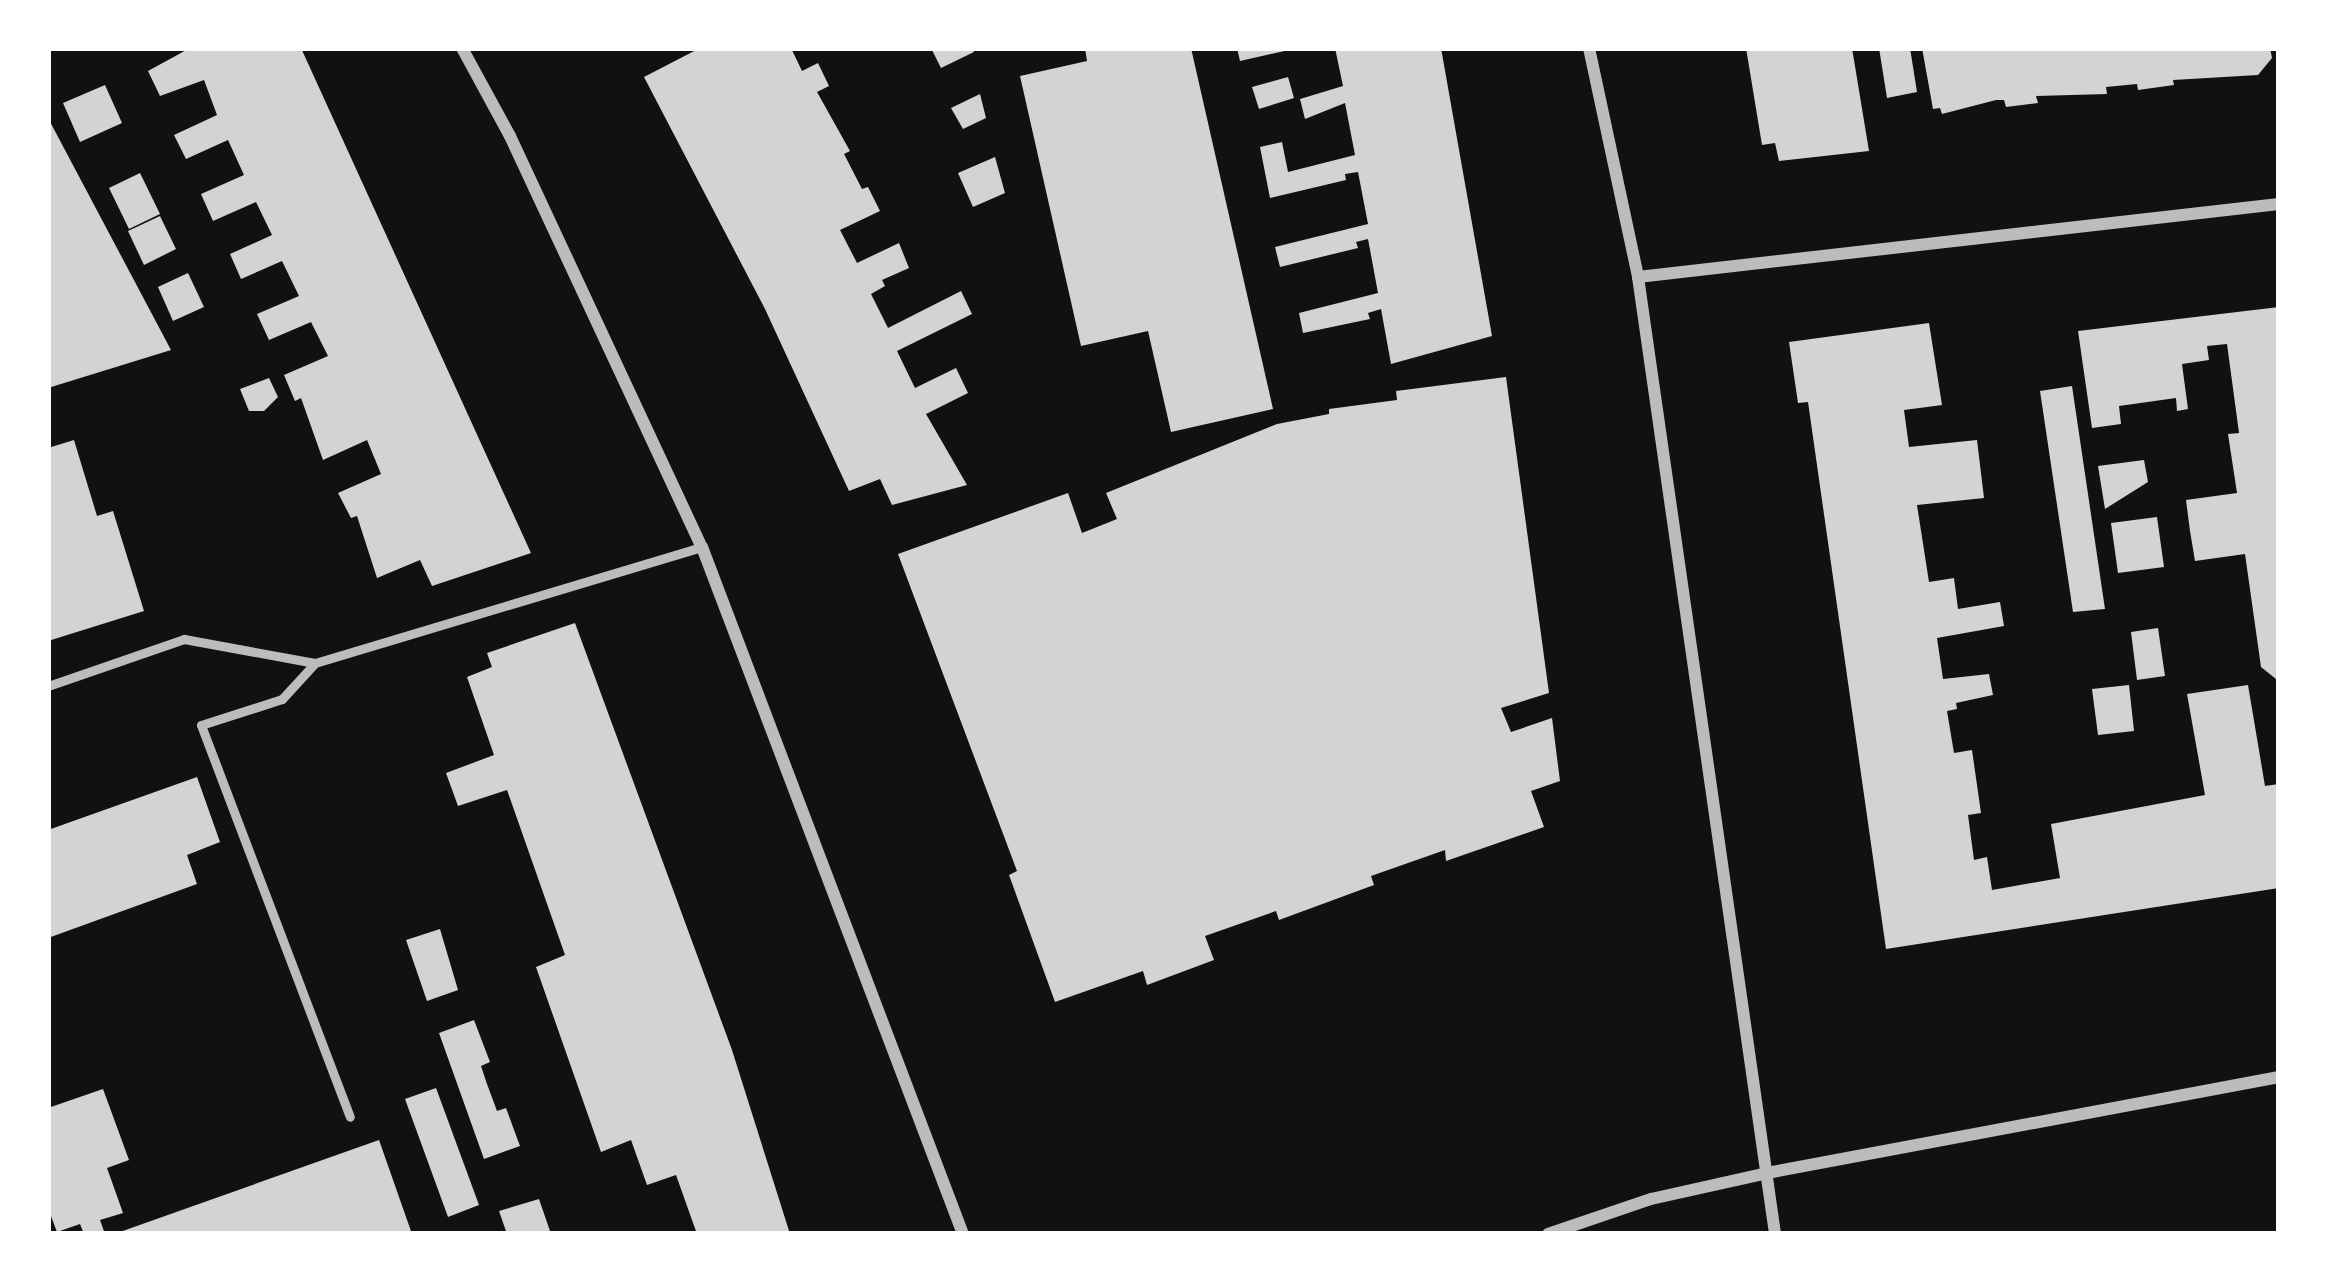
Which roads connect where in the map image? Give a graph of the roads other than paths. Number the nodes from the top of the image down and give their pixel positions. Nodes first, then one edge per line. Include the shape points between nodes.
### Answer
1 (462, 48) edge
2 (1589, 48) edge
3 (2279, 204) edge
4 (1639, 277) junction
5 (702, 548) junction
6 (315, 664) junction
7 (48, 686) edge
8 (2279, 1076) edge
9 (350, 1117) dead end
10 (1767, 1173) junction
11 (963, 1234) edge
12 (1548, 1234) edge
13 (1774, 1234) edge

1 - 5 street via 511,136
2 - 4 street
3 - 4 street
4 - 10 street
5 - 6 lane
5 - 11 street
6 - 7 lane via 184,639
6 - 9 lane via 282,699 201,724
8 - 10 street
10 - 12 street
10 - 13 street

